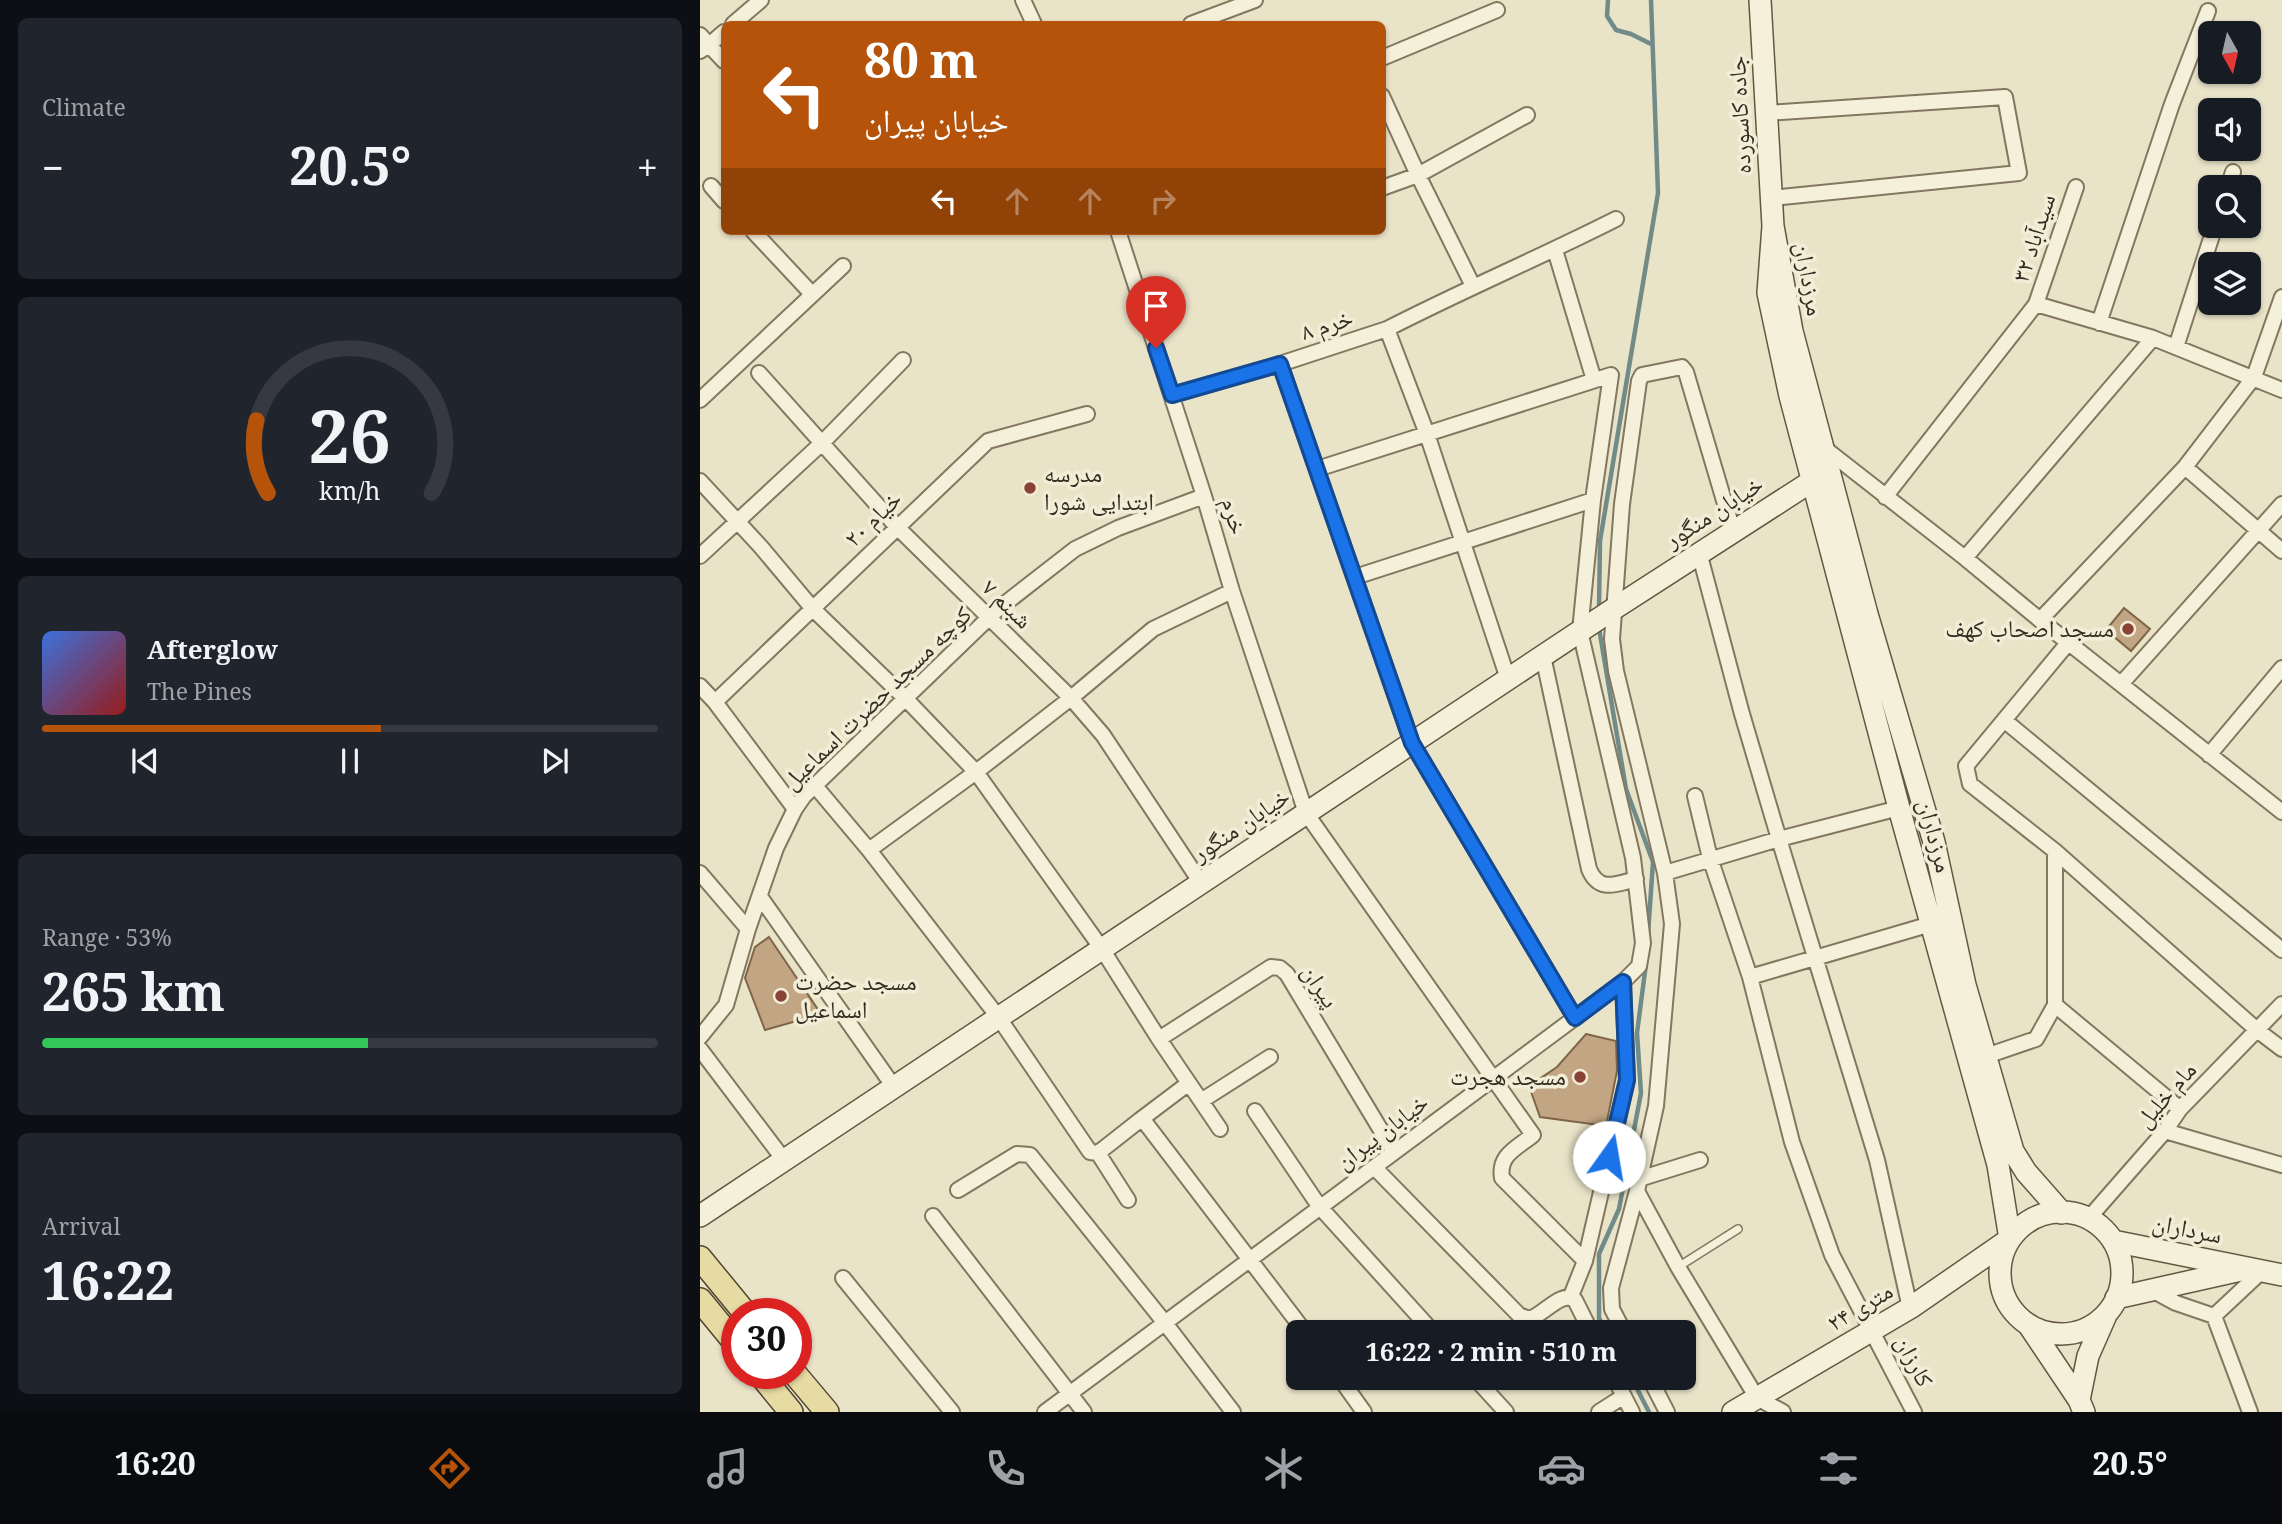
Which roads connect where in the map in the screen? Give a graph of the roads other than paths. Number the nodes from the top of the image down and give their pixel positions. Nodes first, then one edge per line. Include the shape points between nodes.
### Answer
1 (761, 0) edge
2 (1023, 0) edge
3 (1255, 0) edge
4 (1760, 0) edge
5 (1497, 10) dead end
6 (2208, 11) dead end
7 (736, 21) edge
8 (1033, 21) edge
9 (1199, 21) edge
10 (721, 34) edge
11 (703, 44) edge
12 (1386, 56) edge
13 (721, 59) edge
14 (1386, 105) edge
15 (1766, 113) junction
16 (1527, 115) dead end
17 (2232, 172) dead end
18 (1418, 175) junction
19 (2231, 175) edge
20 (711, 187) dead end
21 (1386, 187) edge
22 (2076, 187) dead end
23 (721, 198) edge
24 (1772, 198) junction
25 (1616, 219) dead end
26 (1773, 226) junction
27 (757, 235) edge
28 (1119, 235) edge
29 (2211, 238) edge
30 (1555, 250) junction
31 (843, 266) dead end
32 (1473, 286) junction
33 (812, 294) junction
34 (2282, 297) edge
35 (2036, 304) junction
36 (2099, 323) junction
37 (1387, 329) junction
38 (2153, 338) junction
39 (2175, 347) junction
40 (903, 360) dead end
41 (1280, 364) junction
42 (759, 373) dead end
43 (2254, 377) junction
44 (1594, 380) junction
45 (2282, 390) edge
46 (1172, 395) junction
47 (700, 400) edge
48 (1087, 414) dead end
49 (1427, 434) junction
50 (821, 443) junction
51 (1823, 447) junction
52 (2185, 467) junction
53 (1317, 469) junction
54 (700, 481) edge
55 (1812, 481) junction
56 (1204, 496) junction
57 (1885, 497) junction
58 (1592, 500) junction
59 (2282, 504) edge
60 (737, 521) junction
61 (898, 528) junction
62 (2258, 530) junction
63 (1733, 531) junction
64 (1463, 542) junction
65 (2282, 551) edge
66 (1699, 552) junction
67 (700, 556) edge
68 (1965, 558) junction
69 (1355, 577) junction
70 (1232, 591) junction
71 (813, 608) junction
72 (1615, 608) junction
73 (990, 619) junction
74 (2040, 620) junction
75 (1580, 631) junction
76 (2068, 643) junction
77 (1543, 656) junction
78 (2282, 668) edge
79 (1508, 679) junction
80 (2121, 684) junction
81 (700, 686) edge
82 (905, 698) junction
83 (1071, 698) junction
84 (715, 702) junction
85 (2004, 720) junction
86 (1412, 743) junction
87 (2209, 755) junction
88 (976, 772) junction
89 (816, 787) junction
90 (1695, 796) dead end
91 (1899, 808) junction
92 (795, 809) junction
93 (2282, 812) edge
94 (1306, 813) junction
95 (1779, 839) junction
96 (869, 850) junction
97 (2055, 850) junction
98 (1710, 858) junction
99 (700, 873) edge
100 (1665, 873) junction
101 (1636, 879) junction
102 (1201, 883) junction
103 (761, 898) junction
104 (1931, 924) junction
105 (748, 929) junction
106 (1102, 949) junction
107 (2282, 950) edge
108 (1816, 957) junction
109 (1750, 977) junction
110 (1623, 982) junction
111 (2282, 1004) edge
112 (2055, 1005) junction
113 (999, 1018) junction
114 (1575, 1018) junction
115 (2257, 1030) junction
116 (700, 1037) edge
117 (1159, 1040) junction
118 (700, 1049) edge
119 (2282, 1049) edge
120 (1986, 1056) junction
121 (1270, 1057) dead end
122 (1492, 1078) junction
123 (1189, 1083) junction
124 (894, 1087) junction
125 (1201, 1101) junction
126 (2180, 1109) junction
127 (1255, 1111) dead end
128 (1140, 1120) junction
129 (1220, 1129) dead end
130 (2165, 1130) junction
131 (1394, 1152) junction
132 (1098, 1153) junction
133 (784, 1160) junction
134 (1700, 1160) dead end
135 (2282, 1165) edge
136 (1374, 1167) junction
137 (1638, 1185) junction
138 (958, 1190) dead end
139 (1128, 1200) dead end
140 (1319, 1206) junction
141 (2062, 1213) junction
142 (700, 1216) edge
143 (933, 1216) dead end
144 (2088, 1219) junction
145 (1738, 1229) dead end
146 (2010, 1239) junction
147 (2113, 1241) junction
148 (700, 1258) edge
149 (1251, 1259) junction
150 (1585, 1261) junction
151 (1678, 1267) junction
152 (2265, 1271) edge
153 (843, 1278) dead end
154 (2152, 1290) junction
155 (1571, 1296) junction
156 (733, 1298) edge
157 (2111, 1307) junction
158 (1910, 1308) junction
159 (704, 1313) edge
160 (2214, 1316) junction
161 (1296, 1320) edge
162 (1422, 1320) edge
163 (1585, 1320) edge
164 (1618, 1320) edge
165 (1165, 1323) junction
166 (2031, 1327) junction
167 (721, 1329) edge
168 (1873, 1330) junction
169 (773, 1389) edge
170 (808, 1389) edge
171 (1348, 1390) edge
172 (1486, 1390) edge
173 (1620, 1390) edge
174 (1656, 1390) edge
175 (1070, 1394) junction
176 (1623, 1396) junction
177 (1757, 1398) junction
178 (2081, 1406) edge
179 (792, 1412) edge
180 (827, 1412) edge
181 (952, 1412) edge
182 (1045, 1412) edge
183 (1084, 1412) edge
184 (1233, 1412) edge
185 (1364, 1412) edge
186 (1506, 1412) edge
187 (1599, 1412) edge
188 (1632, 1412) edge
189 (1667, 1412) edge
190 (1733, 1412) edge
191 (1783, 1412) edge
192 (1914, 1412) edge
193 (2250, 1412) edge

1 - 7 street
2 - 8 street
3 - 9 street
4 - 15 street, جاده کاسورده
5 - 12 street
6 - 36 street
10 - 11 street
11 - 13 street
14 - 18 street
15 - 24 street, جاده کاسورده
15 - 24 street via 2005,97 2019,173
16 - 18 street
17 - 19 street
18 - 21 street
18 - 32 street
20 - 23 street
22 - 35 street, سیدآباد ۳۲
24 - 26 street, جاده کاسورده
25 - 30 street, خرم ۸
26 - 51 street, مرزداران via 1791,331
26 - 55 street, مرزداران via 1768,293
27 - 33 street
28 - 46 street, خرم
29 - 39 street
30 - 32 street, خرم ۸
30 - 44 street
31 - 33 street
32 - 37 street, خرم ۸
33 - 47 street
34 - 43 street
35 - 36 street
35 - 57 street, سیدآباد ۳۲
36 - 38 street
37 - 41 street, خرم ۸
37 - 49 street
38 - 39 street
38 - 68 street
39 - 43 street
40 - 50 street
41 - 46 street, خرم ۸
41 - 53 street, خرم ۸
42 - 50 street, شبنم ۷
43 - 45 street
43 - 52 street
44 - 49 street
44 - 58 street, خیابان پیران via 1611,375
46 - 56 street, خرم
48 - 61 street, خیام ۲۰ via 988,441
49 - 53 street
49 - 64 street
50 - 60 street
50 - 61 street, شبنم ۷
51 - 57 street
51 - 120 street, مرزداران via 1934,842 1965,985
52 - 62 street
52 - 74 street
53 - 69 street, خرم ۸
54 - 60 street
55 - 63 street, خیابان منگور
55 - 91 street, مرزداران
56 - 70 street, خرم
56 - 73 street, کوچه مسجد حضرت اسماعیل via 1074,549
57 - 68 street
58 - 64 street
58 - 75 street, خیابان پیران
59 - 62 street
60 - 67 street
60 - 71 street
61 - 71 street, خیام ۲۰
61 - 73 street, شبنم ۷
62 - 65 street
62 - 80 street
63 - 66 street, خیابان منگور
63 - 72 street via 1686,372 1675,367 1642,375 1622,504
64 - 69 street
64 - 79 street
66 - 72 street, خیابان منگور
66 - 95 street
68 - 74 street
69 - 86 street, خرم ۸
70 - 83 street via 1153,629
70 - 94 street, خرم
71 - 82 street
71 - 84 street, خیام ۲۰
72 - 75 street, خیابان منگور
72 - 100 street via 1616,671
73 - 82 street, کوچه مسجد حضرت اسماعیل
73 - 83 street, شبنم ۷
74 - 76 street
75 - 77 street, خیابان منگور
75 - 101 street, خیابان پیران
76 - 80 street
76 - 85 street
77 - 79 street, خیابان منگور
77 - 101 street via 1594,879 1611,885
78 - 87 street
79 - 86 street, خیابان منگور
80 - 87 street
81 - 84 street
82 - 88 street
82 - 89 street, کوچه مسجد حضرت اسماعیل
83 - 88 street
83 - 102 street, شبنم ۷ via 1103,735
84 - 92 street
85 - 97 street via 1966,766 1970,784
85 - 107 street
86 - 94 street, خیابان منگور
86 - 114 street, خرم ۸
87 - 93 street
88 - 96 street
88 - 106 street
89 - 92 street, کوچه مسجد حضرت اسماعیل
89 - 96 street
90 - 98 street, کارزان
91 - 95 street
91 - 104 street, مرزداران
92 - 103 street, کوچه مسجد حضرت اسماعیل via 776,848
94 - 102 street, خیابان منگور
94 - 122 street, خرم
95 - 98 street
95 - 108 street
96 - 113 street
97 - 112 street
97 - 115 street
98 - 100 street
98 - 109 street, کارزان
99 - 105 street
100 - 137 street via 1671,943 1656,1106
101 - 110 street, خیابان پیران via 1642,956
102 - 106 street, خیابان منگور
103 - 105 street, کوچه مسجد حضرت اسماعیل
103 - 124 street
104 - 108 street
104 - 146 street, مرزداران via 1998,1165
105 - 116 street, کوچه مسجد حضرت اسماعیل via 726,1006
106 - 113 street, خیابان منگور
106 - 117 street
108 - 109 street
108 - 158 street via 1877,1160
109 - 168 street, کارزان via 1792,1142 1832,1255
110 - 114 street, خیابان پیران
110 - 150 street via 1627,1080
111 - 115 street, مام خلیل
112 - 120 street via 2036,1039
112 - 126 street
113 - 124 street, خیابان منگور
113 - 132 street via 1090,1152
114 - 122 street, خیابان پیران
115 - 119 street
115 - 126 street, مام خلیل
117 - 123 street
117 - 131 street, پیران via 1271,967 1280,968
118 - 133 street
120 - 141 street, مرزداران via 2013,1151
121 - 125 street
122 - 131 street, خیابان پیران
122 - 150 street, خرم via 1533,1135 1503,1160 1502,1178
123 - 125 street
123 - 128 street
124 - 133 street, خیابان منگور
125 - 129 street
126 - 130 street, مام خلیل
127 - 140 street
128 - 132 street
128 - 149 street
130 - 135 street
130 - 144 street, مام خلیل
131 - 136 street, خیابان پیران
132 - 139 street
133 - 142 street, خیابان منگور
134 - 137 street
136 - 140 street, خیابان پیران
136 - 155 street via 1519,1314 1535,1317
137 - 151 street
137 - 164 street via 1611,1288
138 - 165 street via 1017,1154 1030,1155
140 - 149 street, خیابان پیران
140 - 162 street
141 - 144 street
141 - 146 street via 2041,1216
143 - 175 street
144 - 147 street
145 - 151 lane
146 - 158 street, ۲۴ متری
146 - 166 street via 2001,1257 2004,1297
147 - 152 street, سرداران
147 - 157 street via 2121,1259 2122,1280
148 - 156 main road
149 - 161 street
149 - 165 street, خیابان پیران
150 - 155 street
151 - 177 street
152 - 154 street, سرداران
152 - 160 street
153 - 181 street
154 - 157 street, سرداران
154 - 160 street
155 - 163 street
157 - 166 street via 2089,1328 2069,1334
157 - 178 street via 2088,1356
158 - 168 street, ۲۴ متری
159 - 167 main road
160 - 193 street
165 - 175 street, خیابان پیران
165 - 184 street
166 - 178 street
168 - 177 street, ۲۴ متری
168 - 192 street, کارزان
169 - 179 main road
170 - 180 main road
171 - 185 street
172 - 186 street
173 - 176 street
174 - 189 street
175 - 182 street, خیابان پیران
175 - 183 street
176 - 187 street
176 - 188 street
177 - 190 street, ۲۴ متری
177 - 191 street

